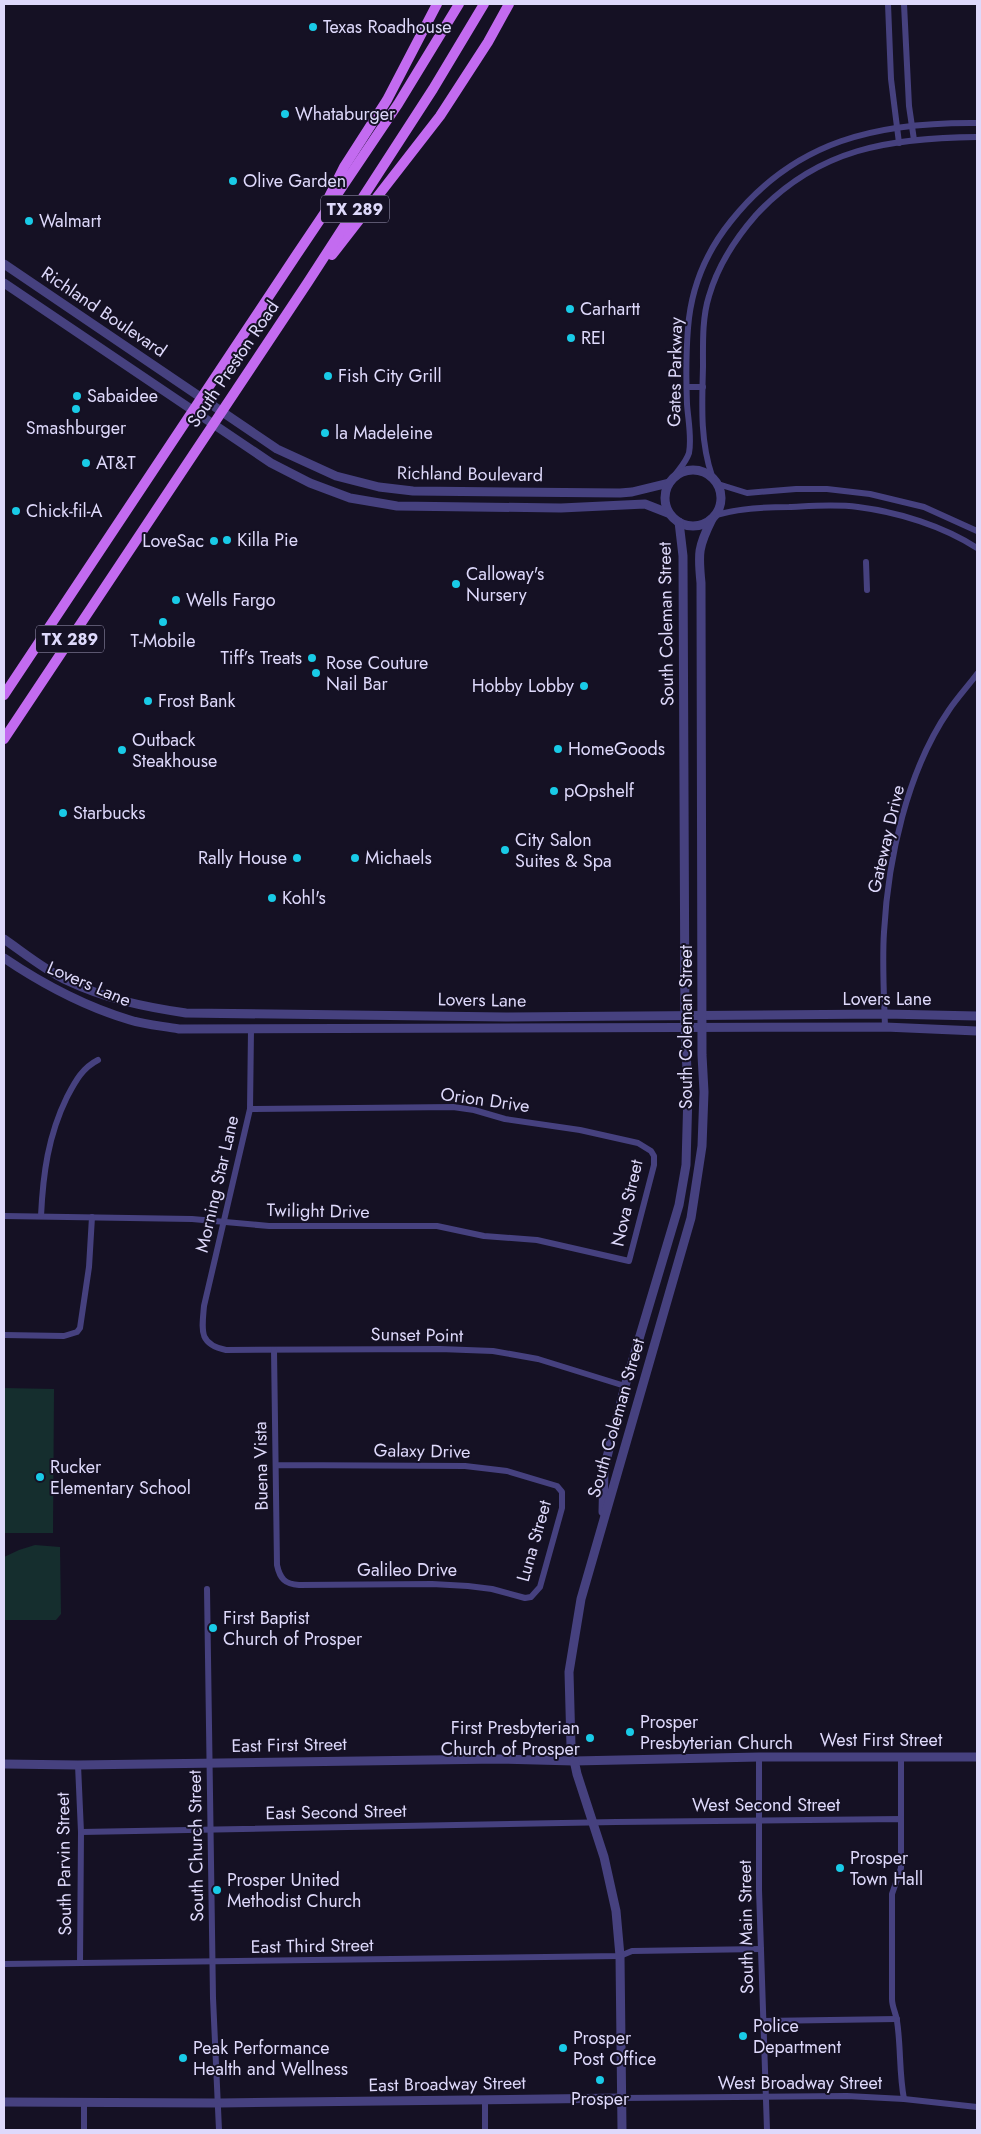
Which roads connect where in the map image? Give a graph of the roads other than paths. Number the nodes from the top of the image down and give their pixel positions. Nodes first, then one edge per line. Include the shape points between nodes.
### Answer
1 (437, 4) edge
2 (459, 4) edge
3 (484, 4) edge
4 (509, 4) edge
5 (888, 4) edge
6 (904, 4) edge
7 (977, 123) edge
8 (912, 126) junction
9 (896, 128) junction
10 (977, 137) edge
11 (914, 140) junction
12 (899, 143) junction
13 (308, 237) junction
14 (4, 264) edge
15 (308, 282) junction
16 (4, 283) edge
17 (51, 296) junction
18 (42, 309) junction
19 (687, 387) junction
20 (702, 387) junction
21 (202, 398) junction
22 (193, 411) junction
23 (221, 411) junction
24 (212, 424) junction
25 (675, 475) junction
26 (712, 476) junction
27 (668, 483) junction
28 (718, 484) junction
29 (531, 492) junction
30 (531, 507) junction
31 (668, 513) junction
32 (714, 517) junction
33 (679, 522) junction
34 (977, 531) edge
35 (977, 548) edge
36 (866, 562) dead end
37 (867, 590) dead end
38 (683, 612) junction
39 (701, 612) junction
40 (683, 624) junction
41 (701, 624) junction
42 (977, 674) edge
43 (4, 695) edge
44 (4, 739) edge
45 (684, 818) junction
46 (701, 818) junction
47 (684, 830) junction
48 (701, 830) junction
49 (4, 939) edge
50 (4, 958) edge
51 (251, 1014) junction
52 (884, 1014) junction
53 (685, 1016) junction
54 (702, 1016) junction
55 (977, 1016) edge
56 (506, 1017) junction
57 (885, 1027) junction
58 (506, 1028) junction
59 (685, 1028) junction
60 (702, 1028) junction
61 (251, 1030) junction
62 (977, 1031) edge
63 (98, 1060) dead end
64 (250, 1109) junction
65 (652, 1150) joint
66 (4, 1216) edge
67 (41, 1216) junction
68 (92, 1217) junction
69 (224, 1222) junction
70 (629, 1261) joint
71 (4, 1335) edge
72 (207, 1342) joint
73 (274, 1350) junction
74 (624, 1386) junction
75 (641, 1391) junction
76 (276, 1465) junction
77 (562, 1492) joint
78 (603, 1524) junction
79 (282, 1580) joint
80 (207, 1589) dead end
81 (531, 1596) joint
82 (901, 1756) junction
83 (759, 1757) junction
84 (977, 1757) edge
85 (574, 1761) junction
86 (209, 1762) junction
87 (4, 1764) edge
88 (78, 1765) junction
89 (901, 1819) junction
90 (759, 1820) junction
91 (593, 1822) junction
92 (212, 1830) junction
93 (81, 1832) junction
94 (760, 1949) junction
95 (620, 1956) junction
96 (213, 1962) junction
97 (80, 1963) junction
98 (4, 1964) edge
99 (897, 2019) junction
100 (763, 2021) junction
101 (766, 2097) junction
102 (621, 2098) junction
103 (904, 2099) junction
104 (485, 2100) junction
105 (4, 2102) edge
106 (84, 2103) junction
107 (219, 2103) junction
108 (977, 2107) edge
109 (84, 2130) edge
110 (219, 2130) edge
111 (485, 2130) edge
112 (622, 2130) edge
113 (767, 2130) edge

1 - 13 main road via 387,100 344,167
2 - 13 main road, South Preston Road / TX 289 via 398,104
3 - 15 main road, South Preston Road / TX 289
4 - 15 main road via 440,116 350,234
5 - 9 street
6 - 8 street
7 - 8 street, Gates Parkway
8 - 9 street, Gates Parkway
8 - 11 street
9 - 12 street
9 - 19 street, Gates Parkway via 845,139 817,150 766,183 741,208 719,236 701,268 695,287 688,327
10 - 11 street, Gates Parkway
11 - 12 street, Gates Parkway
12 - 20 street, Gates Parkway via 870,147 819,165 768,202 732,244 708,297
13 - 21 main road, South Preston Road / TX 289
14 - 17 street, Richland Boulevard
15 - 23 main road, South Preston Road / TX 289
16 - 18 street, Richland Boulevard
17 - 18 street
17 - 21 street, Richland Boulevard
18 - 22 street, Richland Boulevard
19 - 20 street
19 - 25 street, Gates Parkway via 690,448
20 - 26 street, Gates Parkway via 703,446
21 - 22 main road, South Preston Road / TX 289
21 - 23 street, Richland Boulevard
22 - 24 street, Richland Boulevard
22 - 43 main road, South Preston Road / TX 289
23 - 24 main road, South Preston Road / TX 289
23 - 29 street, Richland Boulevard via 277,449 356,482 413,491
24 - 30 street, Richland Boulevard via 289,473 350,498 417,507
24 - 44 main road, South Preston Road / TX 289
25 - 26 street via 693,469
25 - 27 street
26 - 28 street
27 - 29 street, Richland Boulevard via 620,493
27 - 31 street via 664,498
28 - 32 street via 721,503
28 - 34 street via 746,494 796,489 855,491 924,507
29 - 30 street
30 - 31 street, Richland Boulevard via 645,504
31 - 33 street
32 - 33 street via 694,526
32 - 35 street via 745,508 856,507 916,521
32 - 39 street, South Coleman Street via 702,539 698,555
33 - 38 street, South Coleman Street
36 - 37 street
38 - 39 street
38 - 40 street, South Coleman Street
39 - 41 street, South Coleman Street
40 - 41 street
40 - 45 street, South Coleman Street
41 - 46 street, South Coleman Street
42 - 52 street, Gateway Drive via 934,736 918,770 896,844 884,932
45 - 46 street
45 - 47 street, South Coleman Street
46 - 48 street, South Coleman Street
47 - 48 street
47 - 53 street, South Coleman Street
48 - 54 street, South Coleman Street
49 - 51 street, Lovers Lane via 66,980 108,998 186,1013
50 - 61 street, Lovers Lane via 42,984 70,998 131,1020 179,1028
51 - 56 street, Lovers Lane
51 - 61 street
52 - 54 street, Lovers Lane
52 - 55 street, Lovers Lane
52 - 57 street, Gateway Drive
53 - 54 street, Lovers Lane
53 - 56 street, Lovers Lane
53 - 59 street, South Coleman Street
54 - 60 street, South Coleman Street
56 - 58 street
57 - 60 street, Lovers Lane
57 - 62 street, Lovers Lane
58 - 59 street, Lovers Lane
58 - 61 street, Lovers Lane
59 - 60 street, Lovers Lane
59 - 74 street, South Coleman Street via 688,1092 686,1165 679,1204
60 - 75 street, South Coleman Street via 702,1146 691,1218
61 - 64 street, Morning Star Lane
63 - 67 street via 88,1065 77,1079 56,1120 42,1179
64 - 65 street, Orion Drive via 453,1107 505,1120 580,1130 638,1143
64 - 69 street, Morning Star Lane
65 - 70 street, Nova Street via 654,1165
66 - 67 street, Twilight Drive
67 - 68 street, Twilight Drive
68 - 69 street, Twilight Drive
68 - 71 street via 89,1267 82,1320 77,1332 64,1336
69 - 70 street, Twilight Drive via 269,1226 437,1226 484,1236 537,1240
69 - 72 street, Morning Star Lane via 204,1306 202,1331
72 - 73 street, Sunset Point via 226,1350
73 - 74 street, Sunset Point via 440,1348 493,1351 538,1359
73 - 76 street, Buena Vista
74 - 75 street
74 - 78 street, South Coleman Street via 604,1469
75 - 78 street, South Coleman Street
76 - 77 street, Galaxy Drive via 465,1466 507,1471 547,1482
76 - 79 street, Buena Vista via 277,1565
77 - 81 street, Luna Street via 562,1508 540,1587
78 - 85 street, South Coleman Street via 581,1598 568,1672
79 - 81 street, Galileo Drive via 288,1585 299,1586 468,1586 516,1597
80 - 86 street, South Church Street
82 - 83 street, West First Street
82 - 84 street, West First Street
82 - 89 street
83 - 85 street, West First Street
83 - 90 street, South Main Street
85 - 86 street, East First Street
85 - 91 street, South Coleman Street
86 - 88 street, East First Street
86 - 92 street, South Church Street
87 - 88 street, East First Street
88 - 93 street, South Parvin Street
89 - 90 street, West Second Street
89 - 99 street via 901,1868 892,1894 892,2009
90 - 91 street, West Second Street
90 - 94 street, South Main Street
91 - 92 street, East Second Street
91 - 95 street, South Coleman Street via 613,1892
92 - 93 street, East Second Street
92 - 96 street, South Church Street
93 - 97 street, South Parvin Street
94 - 95 street, East Third Street via 632,1951
94 - 100 street, South Main Street
95 - 96 street, East Third Street
95 - 102 street, South Coleman Street
96 - 97 street, East Third Street
96 - 107 street, South Church Street
97 - 98 street, East Third Street
99 - 100 street
99 - 103 street
100 - 101 street, South Main Street
101 - 102 street, West Broadway Street
101 - 103 street, West Broadway Street
101 - 113 street, South Main Street
102 - 104 street, East Broadway Street
102 - 112 street, South Coleman Street
103 - 108 street, West Broadway Street
104 - 107 street, East Broadway Street
104 - 111 street
105 - 106 street, East Broadway Street
106 - 107 street, East Broadway Street
106 - 109 street
107 - 110 street, South Church Street

